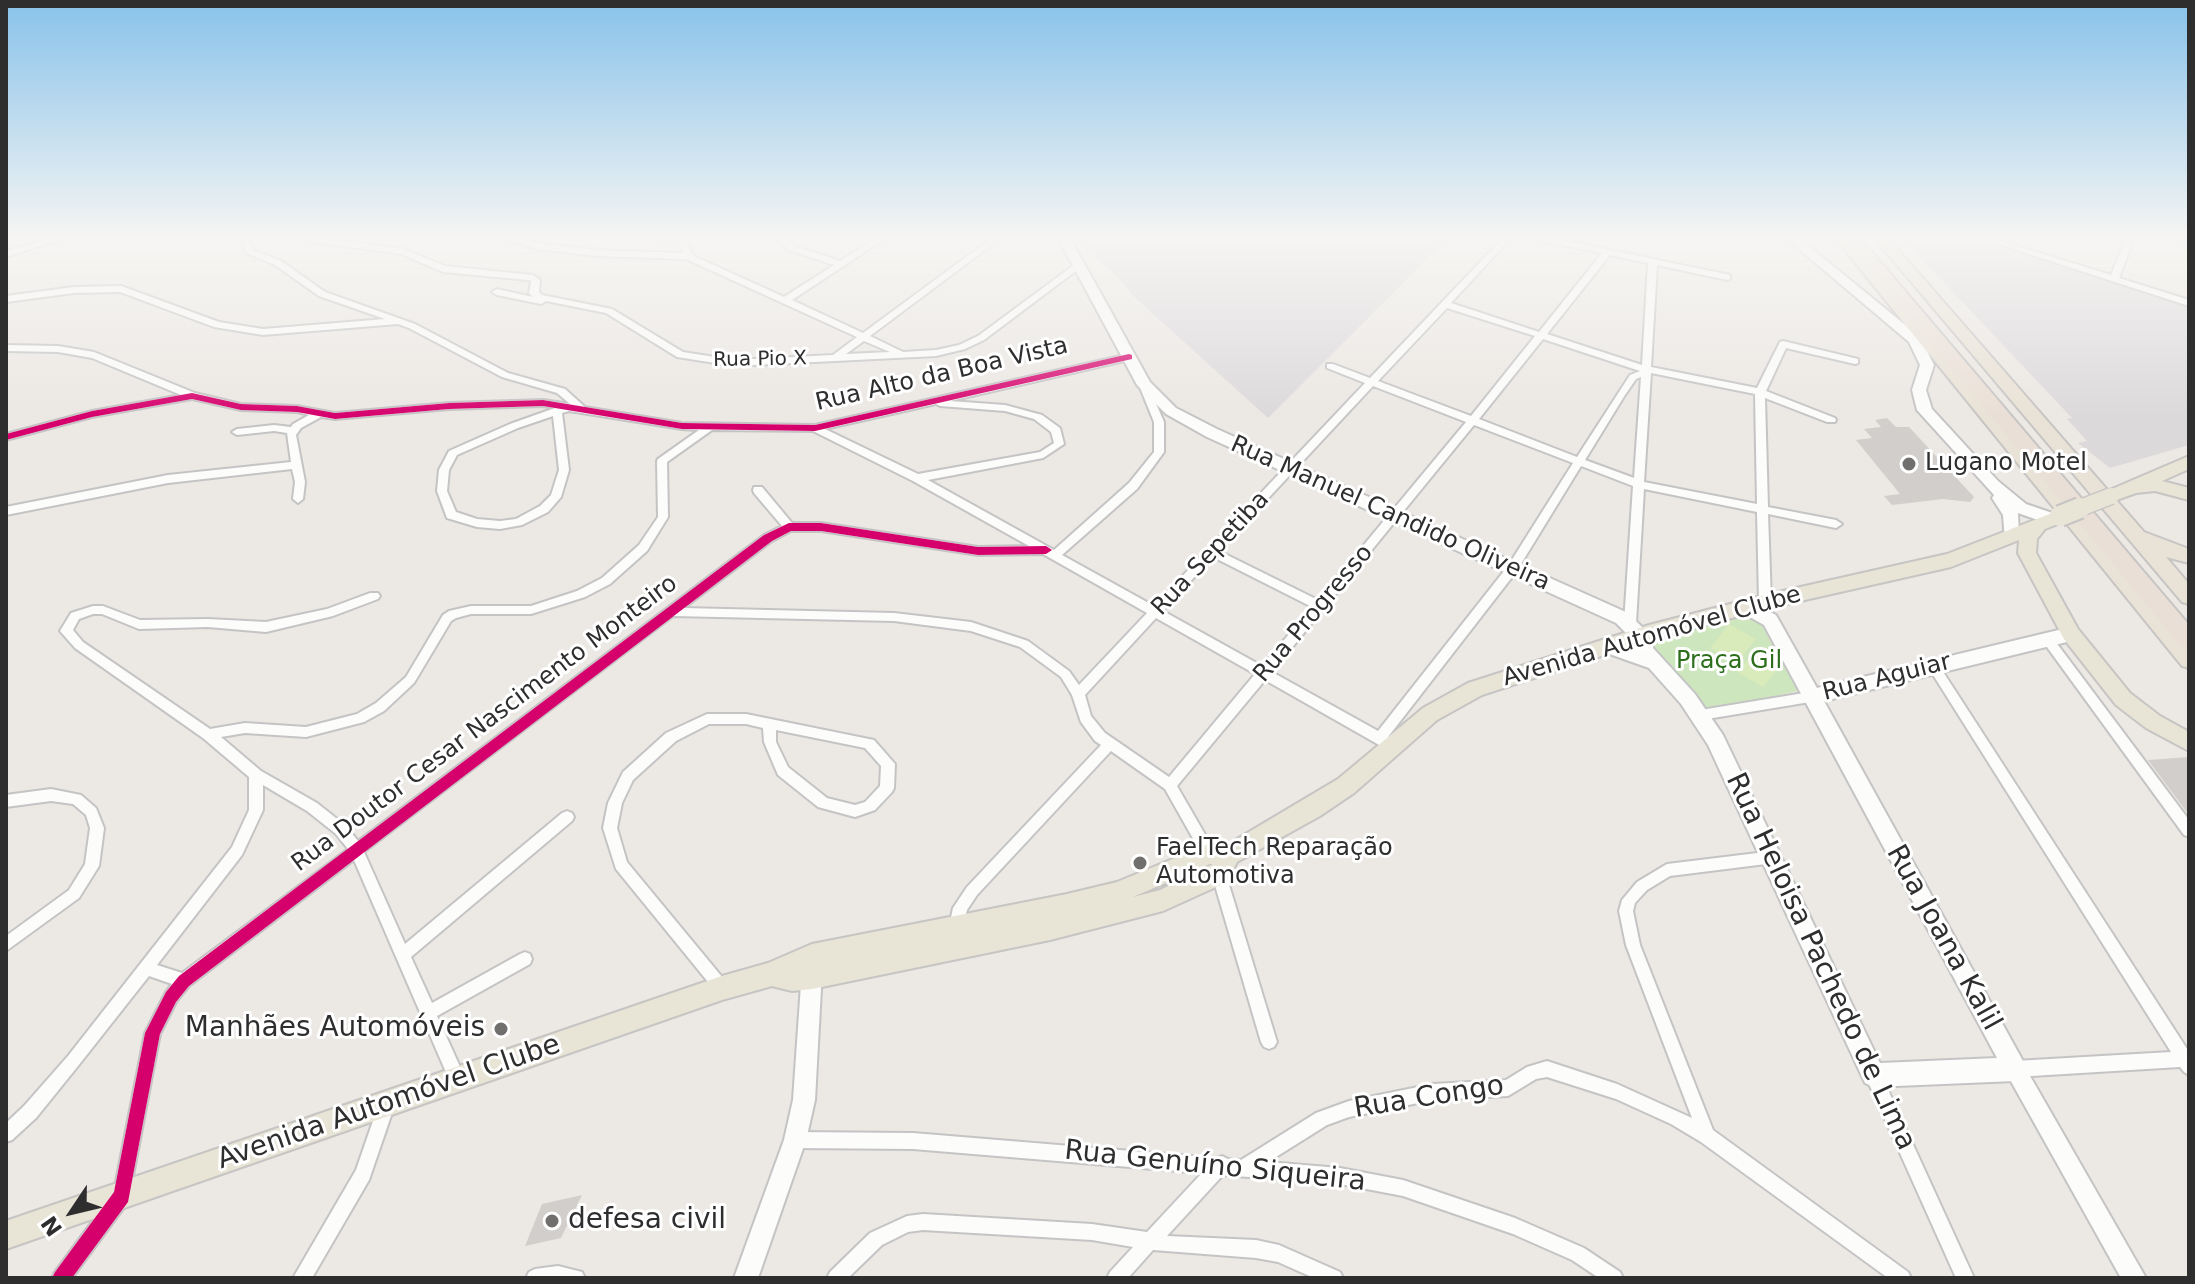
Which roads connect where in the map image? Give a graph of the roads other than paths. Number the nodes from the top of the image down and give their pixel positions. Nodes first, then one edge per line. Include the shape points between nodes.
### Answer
1 (145, 298) edge
2 (333, 298) edge
3 (541, 298) edge
4 (548, 298) edge
5 (777, 298) edge
6 (789, 298) edge
7 (915, 298) edge
8 (1034, 298) edge
9 (1099, 298) edge
10 (1450, 298) edge
11 (1572, 298) edge
12 (1650, 298) edge
13 (1864, 298) edge
14 (1891, 298) edge
15 (1902, 298) edge
16 (1918, 298) edge
17 (1933, 298) edge
18 (556, 300) junction
19 (784, 301) junction
20 (1444, 304) junction
21 (400, 321) junction
22 (1542, 336) junction
23 (862, 337) junction
24 (6, 348) edge
25 (902, 354) junction
26 (1129, 357) junction
27 (835, 358) junction
28 (1855, 361) dead end
29 (1330, 366) dead end
30 (1645, 370) junction
31 (1371, 383) junction
32 (1144, 385) junction
33 (1760, 392) junction
34 (192, 396) junction
35 (925, 402) junction
36 (569, 408) junction
37 (318, 414) junction
38 (1831, 420) dead end
39 (1473, 421) junction
40 (709, 427) junction
41 (815, 428) junction
42 (292, 431) junction
43 (237, 432) dead end
44 (6, 437) edge
45 (1578, 461) junction
46 (2185, 464) edge
47 (298, 465) junction
48 (1294, 468) junction
49 (917, 478) junction
50 (1641, 485) junction
51 (1992, 485) junction
52 (2133, 487) junction
53 (758, 490) dead end
54 (2189, 493) edge
55 (298, 499) dead end
56 (1761, 510) junction
57 (6, 511) edge
58 (1395, 517) junction
59 (2050, 520) junction
60 (2124, 520) junction
61 (1836, 524) dead end
62 (789, 527) junction
63 (2011, 537) junction
64 (1980, 551) junction
65 (1051, 553) junction
66 (1214, 553) junction
67 (2189, 556) edge
68 (1512, 569) junction
69 (2037, 573) junction
70 (374, 596) dead end
71 (2189, 597) edge
72 (1764, 599) junction
73 (1319, 605) junction
74 (1158, 611) junction
75 (670, 612) junction
76 (2189, 619) edge
77 (1639, 631) junction
78 (2071, 634) junction
79 (2048, 640) junction
80 (2189, 640) edge
81 (1607, 646) junction
82 (2189, 660) edge
83 (1652, 662) junction
84 (1934, 667) junction
85 (1266, 672) junction
86 (1078, 694) junction
87 (1810, 697) junction
88 (1701, 715) junction
89 (769, 725) junction
90 (208, 734) junction
91 (1387, 742) junction
92 (2189, 742) edge
93 (1110, 744) junction
94 (256, 775) junction
95 (1170, 785) junction
96 (6, 801) edge
97 (567, 817) dead end
98 (2189, 831) edge
99 (356, 849) junction
100 (1774, 857) junction
101 (1219, 862) junction
102 (1069, 914) junction
103 (956, 927) junction
104 (6, 944) edge
105 (943, 950) junction
106 (404, 954) junction
107 (525, 959) dead end
108 (812, 966) junction
109 (146, 968) junction
110 (184, 981) junction
111 (722, 988) junction
112 (428, 1013) junction
113 (1269, 1042) dead end
114 (2187, 1061) edge
115 (2015, 1069) junction
116 (1873, 1075) junction
117 (458, 1080) junction
118 (387, 1104) junction
119 (6, 1134) edge
120 (1707, 1136) junction
121 (795, 1140) junction
122 (1222, 1164) junction
123 (1243, 1168) junction
124 (122, 1196) junction
125 (6, 1235) edge
126 (1151, 1241) junction
127 (61, 1278) edge
128 (302, 1278) edge
129 (535, 1278) edge
130 (576, 1278) edge
131 (746, 1278) edge
132 (836, 1278) edge
133 (1116, 1278) edge
134 (1334, 1278) edge
135 (1614, 1278) edge
136 (1902, 1278) edge
137 (1965, 1278) edge
138 (2134, 1278) edge

1 - 21 street via 217,325 263,332
2 - 21 street
3 - 18 street
4 - 18 street, Rua Pio X
5 - 19 street
6 - 19 street
7 - 23 street
8 - 25 street, Rua Pio X via 971,343 949,351
9 - 26 main road, Rua Manuel Candido Oliveira
10 - 20 street, Rua Sepetiba
11 - 22 street, Rua Progresso
12 - 30 street
13 - 51 main road via 1915,340 1927,360 1919,390 1925,410
14 - 82 highway
15 - 80 highway
16 - 76 highway
17 - 60 highway
18 - 27 street, Rua Pio X via 609,311 694,360
19 - 23 street
20 - 22 street
20 - 31 street, Rua Sepetiba
21 - 36 street via 497,372 561,391
22 - 30 street
22 - 39 street, Rua Progresso
23 - 25 street
23 - 27 street
24 - 34 street via 94,355
25 - 27 street, Rua Pio X
26 - 32 main road, Rua Manuel Candido Oliveira
26 - 35 street, Rua Alto da Boa Vista
28 - 33 street via 1791,343 1779,348
29 - 31 street
30 - 33 street
30 - 45 street via 1629,381
30 - 50 street
31 - 39 street
31 - 48 street, Rua Sepetiba
32 - 48 main road, Rua Manuel Candido Oliveira via 1188,422
32 - 65 street via 1159,422 1159,452 1133,486
33 - 38 street
33 - 56 street
34 - 37 street, Rua Alto da Boa Vista
34 - 44 street, Rua Alto da Boa Vista
35 - 41 street, Rua Alto da Boa Vista
35 - 49 street via 1022,411 1050,424 1059,444 1043,455
36 - 36 street via 564,470 556,497 544,509 500,525 451,515 442,491 453,453
36 - 37 street, Rua Alto da Boa Vista via 494,403 358,416
36 - 40 street, Rua Alto da Boa Vista
37 - 42 street
39 - 45 street
39 - 58 street, Rua Progresso
40 - 41 street, Rua Alto da Boa Vista
40 - 90 street via 662,461 663,517 643,548 606,581 531,610 453,614 410,680 360,718 306,732 245,728
41 - 49 street
42 - 43 street
42 - 47 street
45 - 50 street
45 - 68 street
46 - 52 main road
46 - 54 main road via 2176,477
47 - 55 street
47 - 57 street via 168,479
48 - 58 main road, Rua Manuel Candido Oliveira
48 - 66 street, Rua Sepetiba
49 - 65 street
50 - 56 street
50 - 77 street
51 - 59 main road via 2020,508
51 - 63 main road via 2011,515
52 - 54 main road via 2161,485
52 - 59 main road, Avenida Automóvel Clube, bridge
53 - 62 street
56 - 61 street
56 - 72 street
58 - 68 main road, Rua Manuel Candido Oliveira
58 - 73 street, Rua Progresso
59 - 63 main road, Avenida Automóvel Clube
59 - 69 main road via 2031,532 2026,548
60 - 67 highway via 2154,544
60 - 71 highway
62 - 65 street via 821,527 978,551
62 - 75 street, Rua Doutor Cesar Nascimento Monteiro
63 - 64 main road, Avenida Automóvel Clube
64 - 69 main road via 1999,550
64 - 72 main road, Avenida Automóvel Clube
65 - 74 street
66 - 73 street
66 - 74 street, Rua Sepetiba
68 - 77 main road, Rua Manuel Candido Oliveira
68 - 91 street
69 - 78 main road
70 - 90 street via 329,613 257,628 139,625 93,610 75,616 66,627 79,645
72 - 77 main road, Avenida Automóvel Clube
72 - 87 main road, Rua Joana Kalil
73 - 85 street, Rua Progresso
74 - 85 street
74 - 86 street, Rua Sepetiba
75 - 86 street via 884,616 971,627 1039,653 1065,674
75 - 99 street, Rua Doutor Cesar Nascimento Monteiro
77 - 81 main road, Avenida Automóvel Clube
77 - 83 main road
78 - 79 main road, Rua Aguiar
78 - 92 main road via 2123,699
79 - 84 main road, Rua Aguiar
79 - 98 street
81 - 83 main road, Rua Heloisa Pachedo de Lima
81 - 91 main road, Avenida Automóvel Clube via 1475,689
83 - 88 main road, Rua Heloisa Pachedo de Lima
84 - 87 main road, Rua Aguiar
84 - 114 street
85 - 91 street
85 - 95 street, Rua Progresso
86 - 93 street via 1085,718
87 - 88 street, Rua Aguiar
87 - 115 main road, Rua Joana Kalil
88 - 100 main road, Rua Heloisa Pachedo de Lima
89 - 89 street via 869,744 888,764 887,788 870,806 855,811 823,803 783,771
89 - 111 street via 707,719 671,737 628,776 610,828 621,865
90 - 94 street
91 - 101 main road, Avenida Automóvel Clube via 1323,802
93 - 95 street
93 - 103 street via 972,891 960,908
94 - 99 street via 326,817
94 - 109 street via 256,810 245,838
95 - 101 street
96 - 104 street via 51,795 76,799 91,812 97,828 92,866 74,894
97 - 106 street
99 - 106 street
99 - 110 street, Rua Doutor Cesar Nascimento Monteiro
100 - 116 main road, Rua Heloisa Pachedo de Lima
100 - 120 street via 1667,870 1642,886 1626,911 1633,945
101 - 102 main road, Avenida Automóvel Clube via 1163,900
101 - 113 street
102 - 103 main road, Avenida Automóvel Clube
102 - 105 main road, Avenida Automóvel Clube
103 - 105 main road
103 - 108 main road, Avenida Automóvel Clube
105 - 108 main road, Avenida Automóvel Clube
106 - 112 street
107 - 112 street
108 - 111 main road, Avenida Automóvel Clube via 792,979 772,974
108 - 121 street via 805,1088
109 - 110 street
109 - 119 street via 30,1112
110 - 124 street, Rua Doutor Cesar Nascimento Monteiro via 153,1033
111 - 117 main road, Avenida Automóvel Clube
112 - 117 street
114 - 115 street
115 - 116 main road
115 - 138 street, Rua Joana Kalil
116 - 137 street, Rua Heloisa Pachedo de Lima
117 - 118 main road, Avenida Automóvel Clube
118 - 124 main road, Avenida Automóvel Clube
118 - 128 street via 363,1174
120 - 123 street, Rua Congo via 1617,1092 1540,1069 1508,1088 1433,1092 1349,1109 1322,1119
120 - 136 street, Rua Congo
121 - 122 street, Rua Genuíno Siqueira via 913,1141
121 - 131 street
122 - 123 street, Rua Genuíno Siqueira
122 - 126 street
123 - 135 street, Rua Genuíno Siqueira via 1340,1176 1403,1188 1544,1237
124 - 125 main road, Avenida Automóvel Clube
124 - 127 street
126 - 132 street via 1092,1232 907,1224 876,1239
126 - 133 street
126 - 134 street via 1256,1249
129 - 130 street

